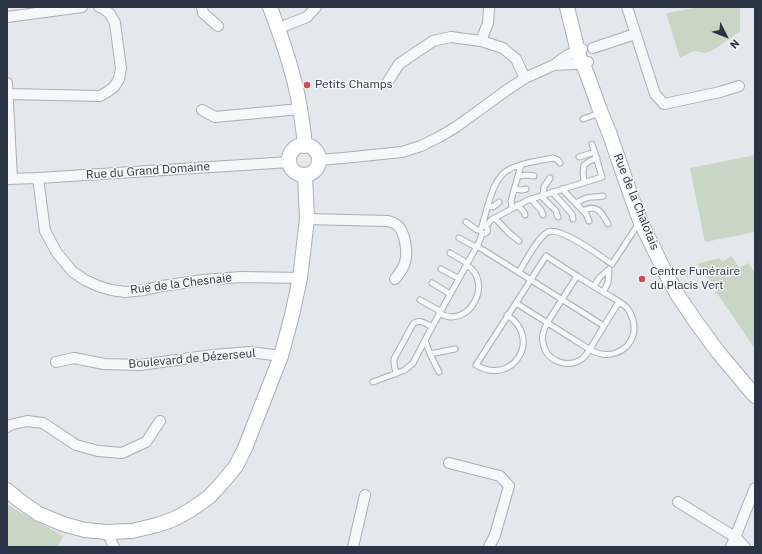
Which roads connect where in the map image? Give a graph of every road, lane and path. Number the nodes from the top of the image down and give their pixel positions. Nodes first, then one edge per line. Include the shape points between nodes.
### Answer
1 (82, 7) edge
2 (99, 7) edge
3 (202, 7) edge
4 (270, 7) edge
5 (316, 7) edge
6 (489, 7) edge
7 (567, 7) edge
8 (572, 7) edge
9 (627, 7) edge
10 (7, 17) edge
11 (218, 26) dead end
12 (278, 28) junction
13 (635, 34) junction
14 (481, 40) junction
15 (584, 55) junction
16 (525, 78) junction
17 (387, 83) dead end
18 (739, 86) dead end
19 (7, 88) edge
20 (300, 109) junction
21 (202, 110) dead end
22 (601, 113) junction
23 (583, 119) dead end
24 (609, 132) junction
25 (592, 144) dead end
26 (304, 146) junction
27 (595, 152) junction
28 (579, 157) dead end
29 (596, 158) junction
30 (319, 160) junction
31 (290, 162) junction
32 (560, 163) dead end
33 (521, 165) junction
34 (305, 176) junction
35 (518, 176) junction
36 (534, 176) dead end
37 (38, 178) junction
38 (550, 178) dead end
39 (10, 179) edge
40 (584, 182) junction
41 (514, 189) junction
42 (526, 189) dead end
43 (562, 189) junction
44 (552, 192) junction
45 (542, 195) junction
46 (603, 196) dead end
47 (531, 199) junction
48 (499, 202) dead end
49 (576, 203) junction
50 (517, 205) junction
51 (488, 206) junction
52 (512, 208) junction
53 (583, 211) junction
54 (525, 215) dead end
55 (543, 215) dead end
56 (558, 217) dead end
57 (495, 218) junction
58 (307, 219) junction
59 (573, 219) dead end
60 (589, 221) dead end
61 (466, 222) dead end
62 (641, 223) junction
63 (608, 224) dead end
64 (483, 229) junction
65 (459, 238) dead end
66 (519, 241) dead end
67 (476, 247) junction
68 (450, 253) dead end
69 (466, 264) junction
70 (612, 264) junction
71 (441, 269) dead end
72 (609, 269) junction
73 (519, 272) junction
74 (576, 276) junction
75 (300, 278) junction
76 (458, 278) junction
77 (395, 279) dead end
78 (531, 279) junction
79 (432, 283) dead end
80 (594, 286) junction
81 (603, 292) junction
82 (450, 294) junction
83 (562, 299) junction
84 (420, 300) dead end
85 (619, 302) junction
86 (516, 303) junction
87 (440, 312) junction
88 (508, 316) junction
89 (547, 323) junction
90 (604, 326) junction
91 (432, 327) junction
92 (425, 340) junction
93 (455, 349) dead end
94 (590, 349) junction
95 (718, 352) junction
96 (430, 354) junction
97 (281, 356) junction
98 (56, 362) dead end
99 (439, 372) dead end
100 (396, 374) junction
101 (373, 382) dead end
102 (755, 396) edge
103 (755, 408) edge
104 (160, 421) dead end
105 (7, 427) edge
106 (449, 462) dead end
107 (755, 488) edge
108 (7, 490) edge
109 (365, 495) dead end
110 (678, 502) dead end
111 (107, 532) junction
112 (735, 537) junction
113 (114, 547) edge
114 (353, 547) edge
115 (488, 547) edge
116 (731, 547) edge
117 (745, 547) edge

1 - 10 street
2 - 19 street via 110,14 115,23 121,68 114,87 100,96
3 - 11 street via 203,13
4 - 12 street
5 - 12 street via 307,18
6 - 14 street via 488,23
7 - 15 street, Rue de la Chalotais
8 - 15 street, Rue de la Chalotais via 581,33
9 - 13 street
12 - 20 street via 297,90
13 - 15 street
13 - 18 street via 655,94 664,104
14 - 16 street via 503,48 516,59
14 - 17 street via 451,37 433,41 399,64
15 - 16 street via 566,56 554,65
15 - 22 street, Rue de la Chalotais via 587,74
15 - 24 street, Rue de la Chalotais via 596,77
16 - 30 street via 456,127 421,146 402,152
19 - 39 street
20 - 21 street via 215,117
20 - 26 street
22 - 23 lane
22 - 24 street, Rue de la Chalotais
24 - 62 street, Rue de la Chalotais
25 - 27 lane
26 - 30 street via 313,148
26 - 31 street via 295,148 290,156
27 - 28 lane
27 - 29 lane
29 - 40 lane via 584,165
29 - 40 lane via 602,177
30 - 34 street via 314,172
31 - 34 street via 296,173
31 - 37 street, Rue du Grand Domaine
32 - 33 lane via 553,158
33 - 35 lane
33 - 51 lane via 506,171 498,178
34 - 58 street
35 - 36 lane
35 - 41 lane
37 - 39 street, Rue du Grand Domaine
37 - 75 street, Rue de la Chesnaie via 45,231 57,253 73,272 98,286 125,292 203,280 241,277
38 - 45 lane
40 - 43 lane
41 - 42 lane
41 - 52 lane
43 - 44 lane
43 - 49 lane
44 - 45 lane
44 - 59 lane
45 - 47 lane
45 - 56 lane
46 - 49 lane via 583,199
47 - 50 lane
47 - 55 lane
48 - 51 lane via 493,207
49 - 53 lane
50 - 52 lane
50 - 54 lane
51 - 64 lane
52 - 57 lane
53 - 60 lane
53 - 63 lane via 591,208 598,210
57 - 64 lane
57 - 66 lane
58 - 75 street
58 - 77 street via 388,221 398,226 406,245 405,262
61 - 64 lane via 477,230
62 - 70 lane
62 - 95 street, Rue de la Chalotais via 680,297
64 - 67 lane
65 - 67 lane
67 - 69 lane
67 - 73 lane
68 - 69 lane
69 - 76 lane
69 - 87 lane via 477,278 478,293 475,302 467,312 456,317 446,316
70 - 72 lane
70 - 73 lane via 567,235 548,231 540,238
71 - 76 lane
72 - 80 lane
72 - 81 lane via 608,283
73 - 78 lane
74 - 78 lane via 546,256
74 - 80 lane
74 - 83 lane
75 - 97 street
76 - 82 lane
78 - 83 lane
78 - 86 lane
79 - 82 lane
80 - 81 lane
81 - 85 lane
82 - 87 lane
83 - 89 lane
83 - 90 lane
84 - 87 lane
85 - 90 lane
85 - 94 lane via 632,315 634,332 631,340 615,354 598,354
86 - 88 lane
86 - 89 lane
87 - 91 lane
88 - 88 lane via 476,365 481,368 490,371 506,369 520,357 524,346 523,336 520,326
89 - 94 lane
89 - 94 lane via 542,342 546,352 553,359 562,363 572,363 582,358
90 - 94 lane
91 - 92 lane
91 - 100 lane via 419,321 413,324 394,359
92 - 96 lane
92 - 100 lane via 409,368
93 - 96 lane
95 - 102 street, Rue de la Chalotais
95 - 103 street, Rue de la Chalotais
96 - 99 lane
97 - 98 street, Boulevard de Dézerseul via 250,352 213,354 140,365 104,364 74,358
97 - 111 street via 236,466 209,497 172,520 132,531
100 - 101 lane
104 - 105 street via 146,442 122,453 76,446 43,423 27,421
106 - 115 street via 500,476 509,486 495,535
107 - 112 street
108 - 111 street via 39,514 85,530
109 - 114 street
110 - 112 street
111 - 113 street
112 - 116 street
112 - 117 street

